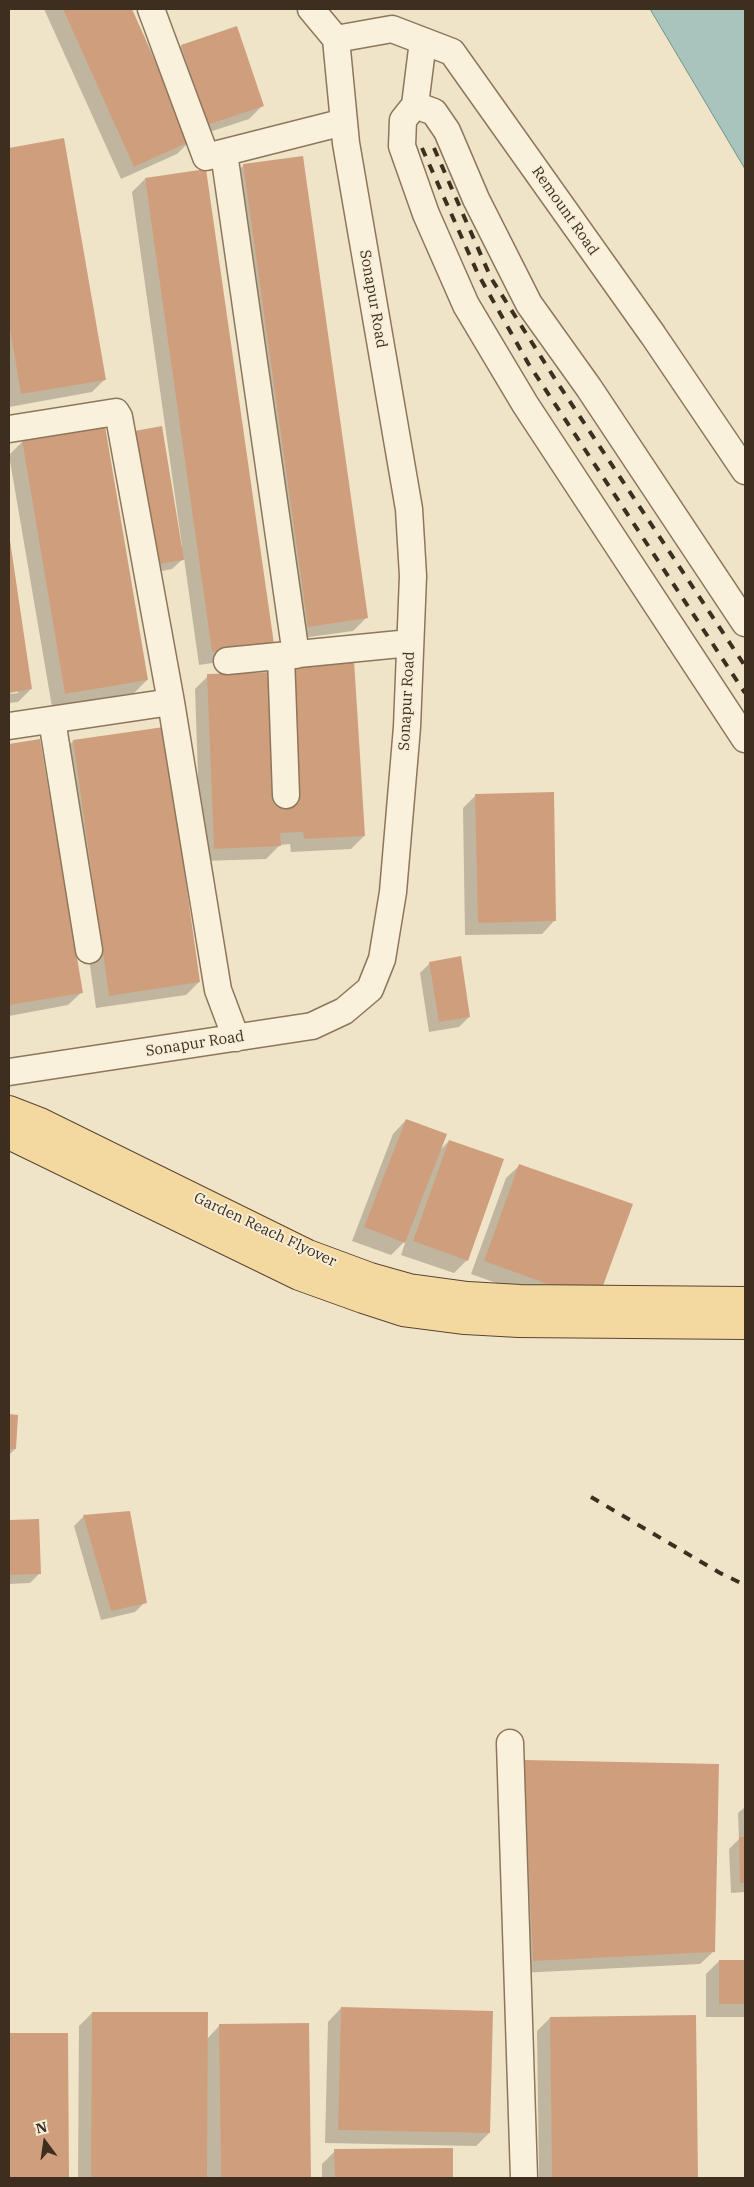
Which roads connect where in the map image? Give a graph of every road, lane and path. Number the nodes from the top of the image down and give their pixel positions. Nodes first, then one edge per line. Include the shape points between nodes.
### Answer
1 (151, 9) edge
2 (311, 9) edge
3 (336, 39) junction
4 (423, 41) junction
5 (415, 105) junction
6 (344, 122) junction
7 (224, 153) junction
8 (9, 429) edge
9 (745, 471) edge
10 (745, 623) edge
11 (410, 643) junction
12 (288, 655) junction
13 (227, 661) dead end
14 (171, 702) junction
15 (52, 720) junction
16 (9, 726) edge
17 (745, 739) edge
18 (286, 795) dead end
19 (89, 950) dead end
20 (236, 1038) junction
21 (9, 1072) edge
22 (9, 1110) edge
23 (9, 1135) edge
24 (745, 1301) edge
25 (745, 1324) edge
26 (510, 1743) dead end
27 (524, 2178) edge

1 - 7 street via 206,157
2 - 3 street
3 - 4 street, Remount Road via 392,29
3 - 6 street, Sonapur Road
4 - 5 street
4 - 9 street, Remount Road via 452,52 653,335
5 - 10 street via 434,112 447,131 476,199 529,304 589,388
5 - 17 street via 403,120 402,146 426,214 466,305 525,404
6 - 7 street
6 - 11 street, Sonapur Road via 409,509 413,576
7 - 12 street
8 - 14 street via 116,412 119,417
11 - 12 street
11 - 20 street, Sonapur Road via 407,727 393,892 382,959 370,989 344,1011 312,1026
12 - 13 street
12 - 18 street
14 - 15 street
14 - 20 street via 218,990
15 - 16 street
15 - 19 street
20 - 21 street, Sonapur Road
22 - 24 main road, Garden Reach Flyover via 40,1122 308,1254 409,1288 520,1299
23 - 25 main road, Garden Reach Flyover via 299,1276 404,1312 518,1323
26 - 27 street

